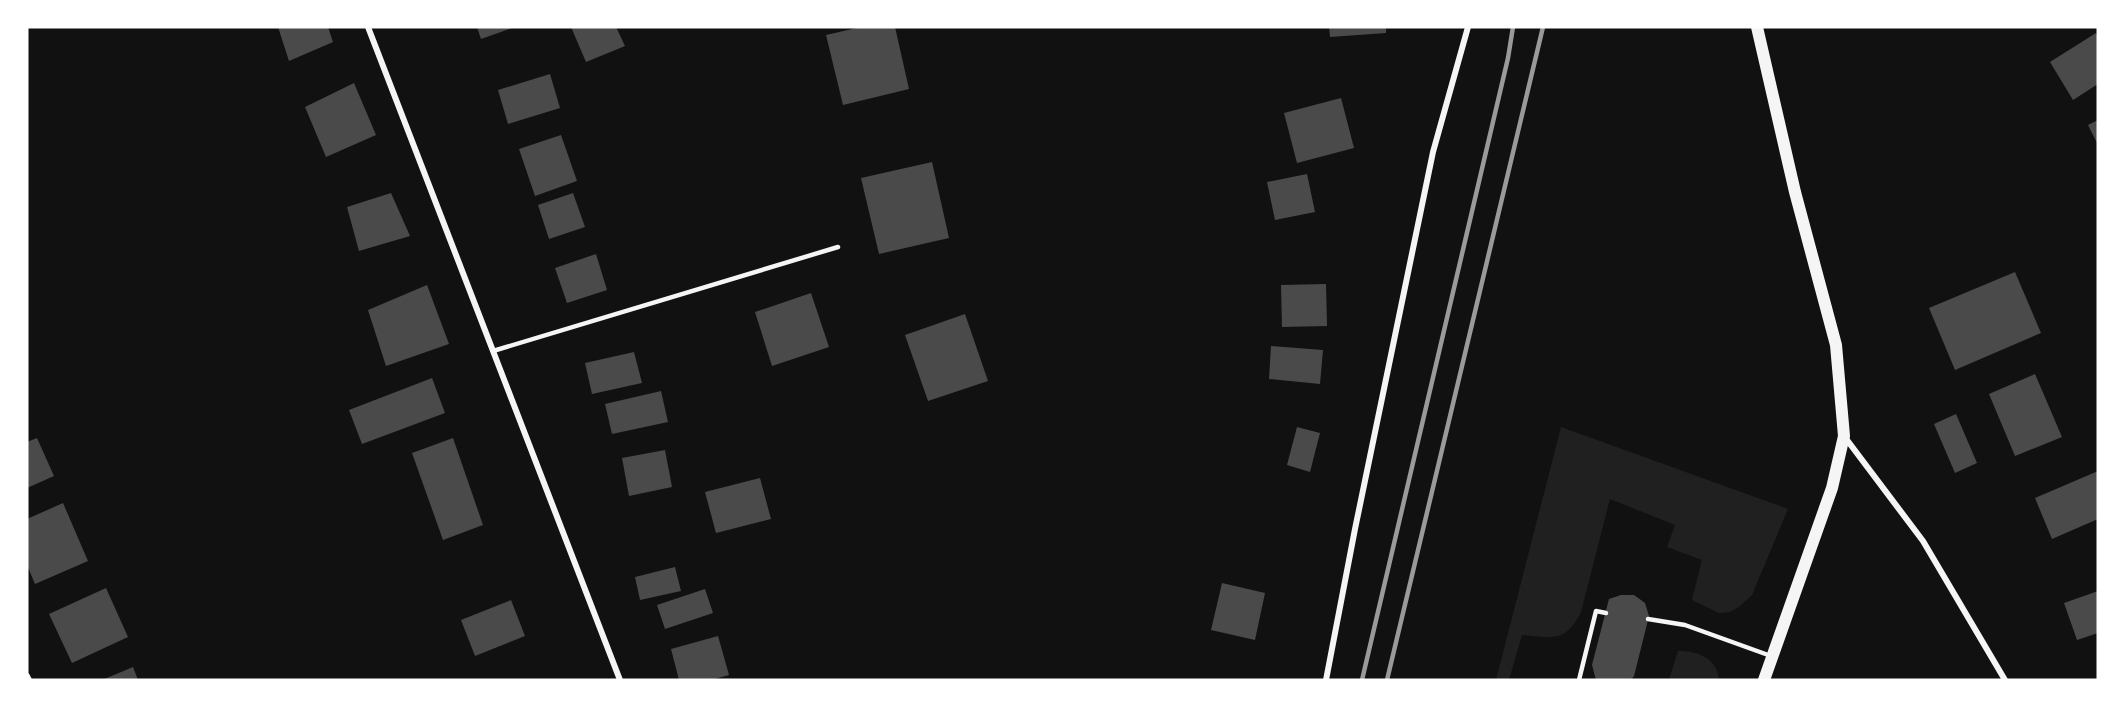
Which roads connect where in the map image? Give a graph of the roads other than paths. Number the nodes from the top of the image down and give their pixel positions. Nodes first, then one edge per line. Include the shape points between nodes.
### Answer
1 (368, 27) edge
2 (1468, 27) edge
3 (1757, 27) edge
4 (838, 247) dead end
5 (493, 351) junction
6 (1844, 436) junction
7 (1606, 613) dead end
8 (1648, 619) dead end
9 (1773, 657) junction
10 (27, 676) edge
11 (29, 680) edge
12 (620, 680) edge
13 (1326, 680) edge
14 (1579, 680) edge
15 (1764, 680) edge
16 (2006, 680) edge

1 - 5 street
2 - 13 street via 1433,152
3 - 6 main road via 1836,345
4 - 5 lane
5 - 12 street
6 - 9 main road via 1832,488
6 - 16 street via 1923,541
7 - 14 lane via 1596,611
8 - 9 lane via 1685,625
9 - 15 main road
10 - 11 street

